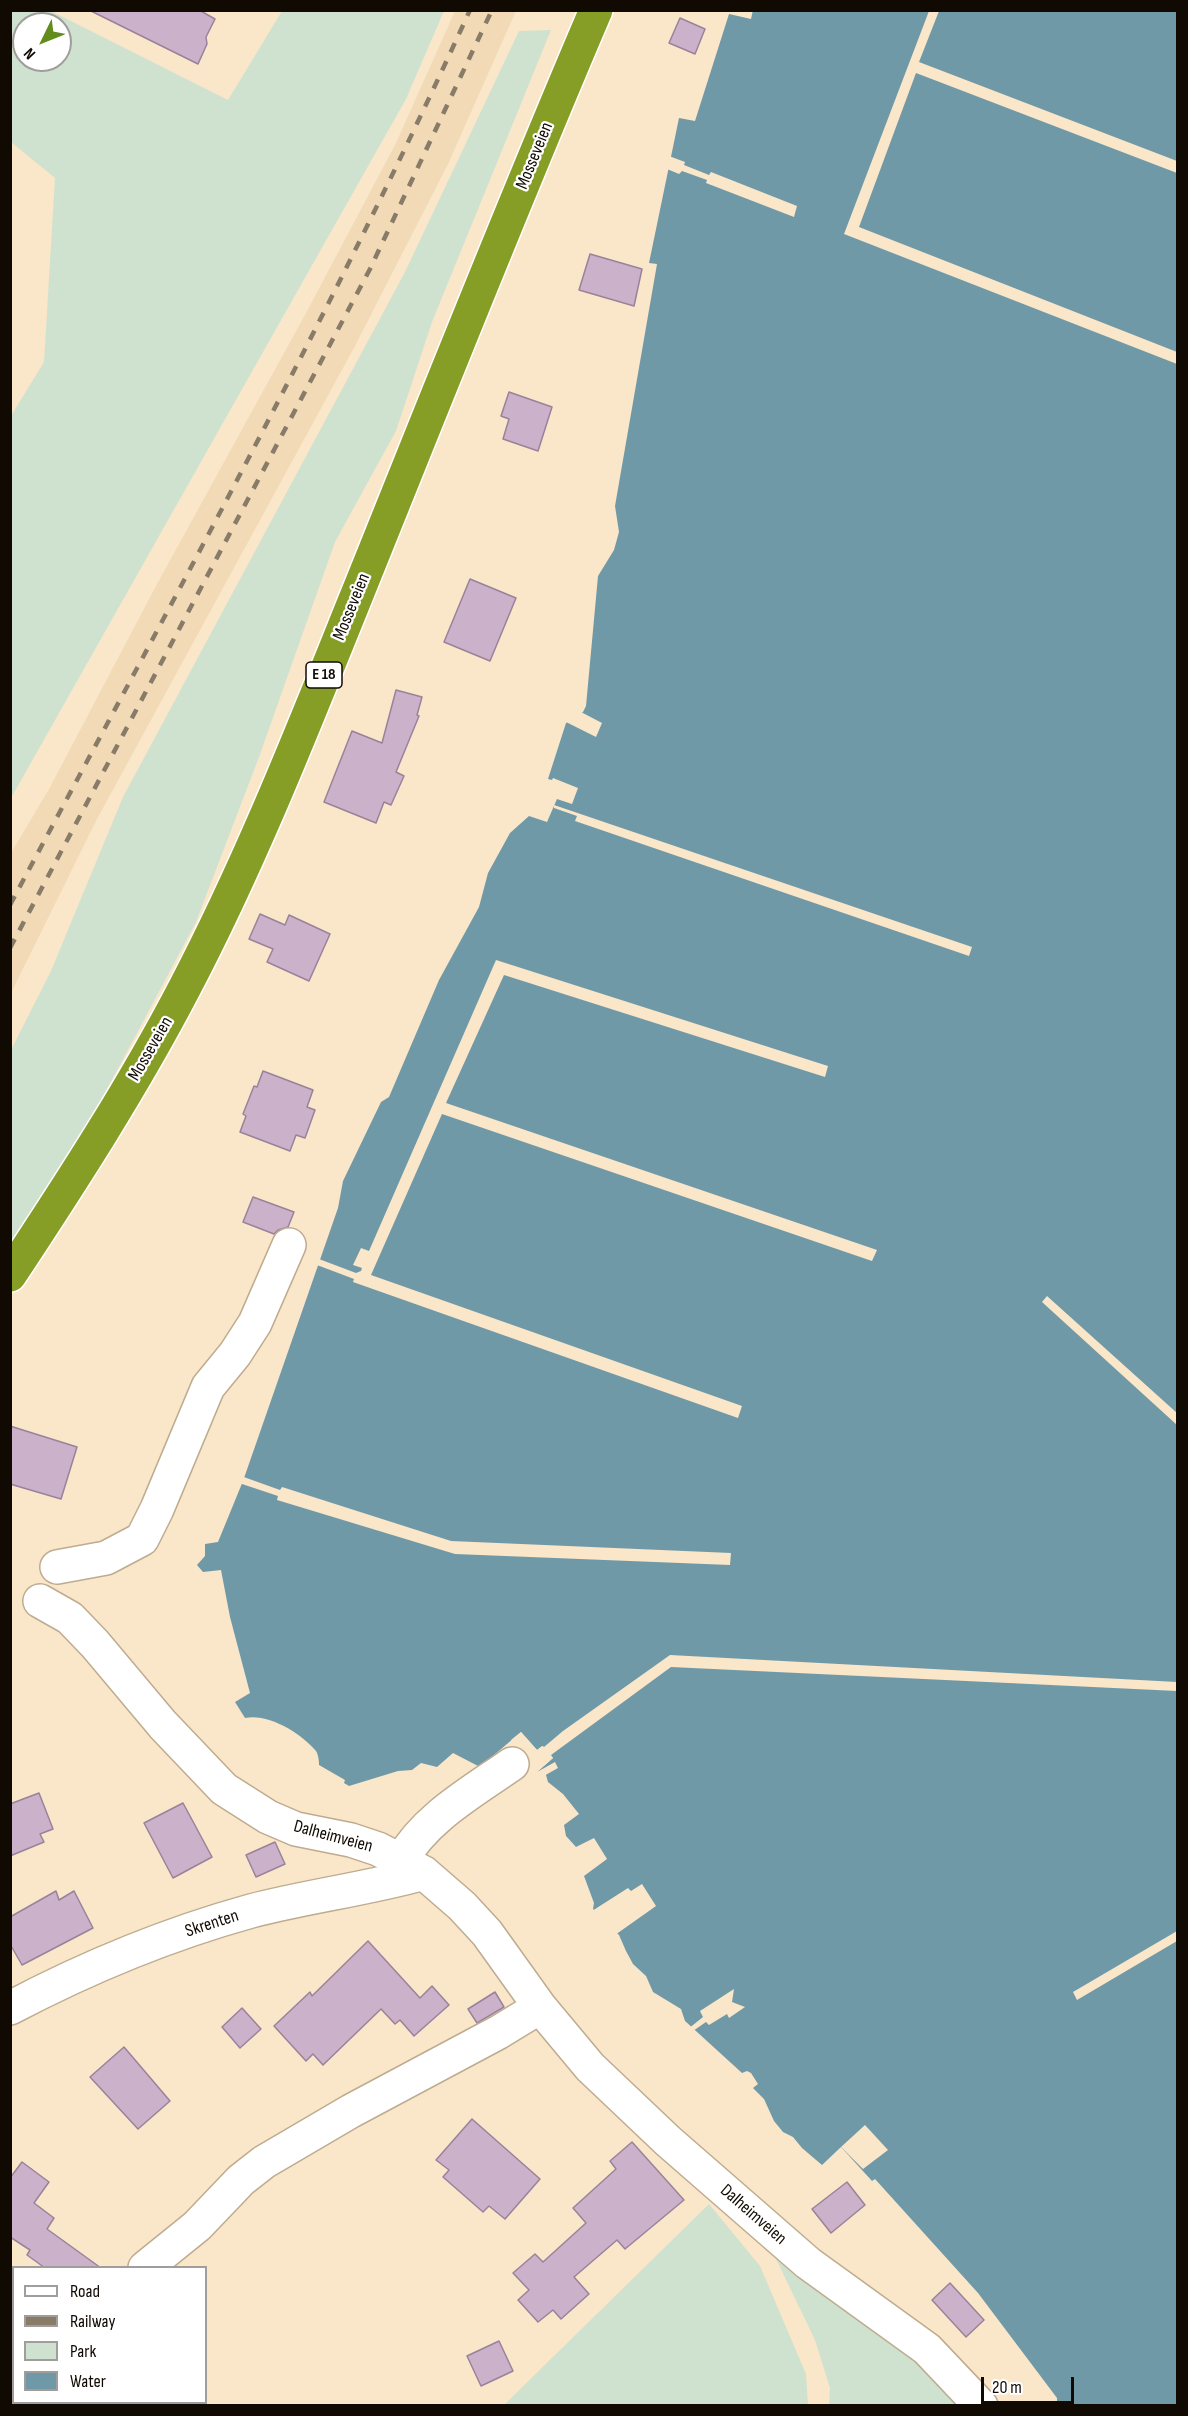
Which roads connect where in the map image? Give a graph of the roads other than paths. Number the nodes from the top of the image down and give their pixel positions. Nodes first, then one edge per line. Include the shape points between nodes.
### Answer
1 (596, 10) edge
2 (289, 1245) dead end
3 (10, 1275) edge
4 (57, 1567) dead end
5 (40, 1601) dead end
6 (512, 1764) dead end
7 (412, 1867) junction
8 (540, 2007) junction
9 (10, 2008) edge
10 (148, 2266) edge
11 (981, 2406) edge

1 - 3 highway, Mosseveien / E 18 via 324,676 215,928 91,1152
2 - 4 street via 255,1323 208,1387 142,1539 106,1558
5 - 7 street, Dalheimveien via 70,1618 224,1789 268,1817 296,1829 351,1840
6 - 7 street via 423,1830 410,1845
7 - 8 street, Dalheimveien via 462,1906 487,1933
7 - 9 street, Skrenten via 388,1883 276,1905 172,1937 78,1974
8 - 10 street via 264,2162
8 - 11 street, Dalheimveien via 590,2067 701,2172 808,2263 927,2349

